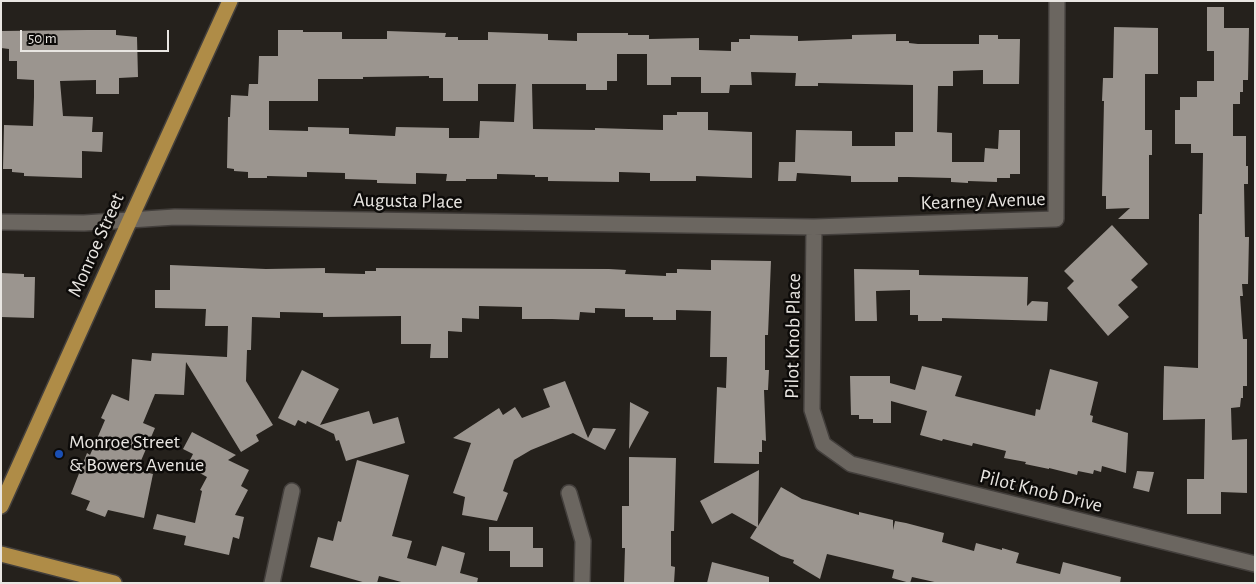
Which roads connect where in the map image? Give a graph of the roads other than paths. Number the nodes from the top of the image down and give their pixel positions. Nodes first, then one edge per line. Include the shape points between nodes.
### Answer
1 (230, 1) edge
2 (1057, 1) edge
3 (130, 220) junction
4 (1, 222) edge
5 (814, 227) junction
6 (824, 444) joint
7 (292, 491) dead end
8 (569, 493) dead end
9 (1, 506) edge
10 (1, 554) edge
11 (1255, 564) edge
12 (114, 583) edge
13 (272, 583) edge
14 (582, 583) edge

1 - 3 main road, Monroe Street
2 - 5 street, Kearney Avenue via 1056,219
3 - 4 street, Augusta Place
3 - 5 street, Augusta Place via 175,217
3 - 9 main road, Monroe Street
5 - 6 street, Pilot Knob Place via 812,410
6 - 11 street, Pilot Knob Drive via 850,464
7 - 13 street
8 - 14 street via 583,541
10 - 12 main road

